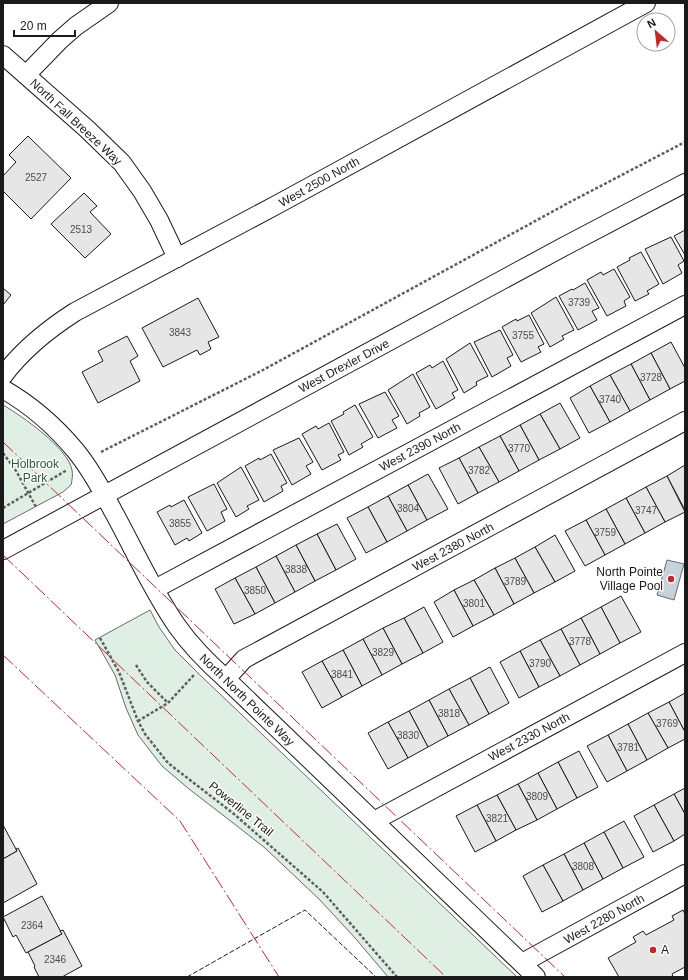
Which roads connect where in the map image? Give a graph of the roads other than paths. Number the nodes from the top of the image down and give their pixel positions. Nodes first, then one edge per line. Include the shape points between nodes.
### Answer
1 (109, 3) edge
2 (646, 3) edge
3 (3, 55) edge
4 (26, 75) junction
5 (685, 183) edge
6 (178, 258) junction
7 (685, 305) edge
8 (3, 376) edge
9 (3, 389) edge
10 (685, 421) edge
11 (104, 495) junction
12 (3, 550) edge
13 (155, 589) junction
14 (685, 653) edge
15 (226, 679) junction
16 (374, 821) junction
17 (685, 874) edge
18 (522, 963) junction
19 (536, 977) edge

1 - 4 street via 76,26
2 - 6 street, West 2500 North
3 - 4 street, North Fall Breeze Way
4 - 6 street, North Fall Breeze Way via 87,128 122,163 142,191
5 - 11 street, West Drexler Drive
6 - 8 street, West 2500 North via 56,324 21,354
7 - 13 street, West 2390 North
9 - 11 street, North North Pointe Way via 42,415 59,432 91,472
10 - 15 street, West 2380 North via 244,659
11 - 12 street, West Drexler Drive
11 - 13 street, North North Pointe Way
13 - 15 street, North North Pointe Way via 191,645
14 - 16 street, West 2330 North
15 - 16 street, North North Pointe Way
16 - 18 street, North North Pointe Way
17 - 18 street, West 2280 North
18 - 19 street, North North Pointe Way

